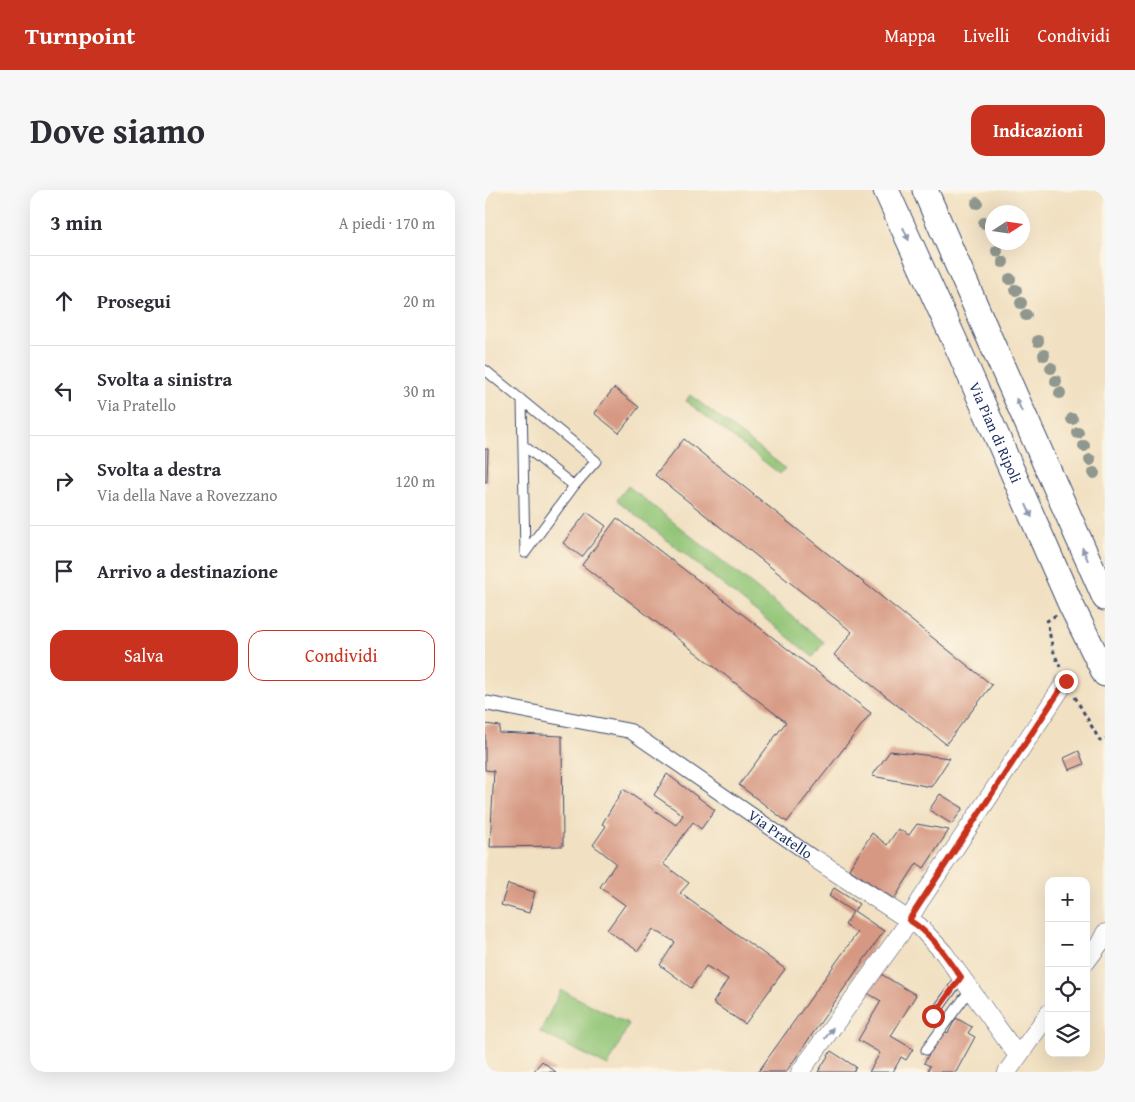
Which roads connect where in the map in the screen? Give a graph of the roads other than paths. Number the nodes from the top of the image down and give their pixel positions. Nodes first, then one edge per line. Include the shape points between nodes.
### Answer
1 (886, 190) edge
2 (925, 190) edge
3 (485, 370) edge
4 (522, 400) junction
5 (523, 445) junction
6 (574, 486) junction
7 (1105, 598) edge
8 (1105, 674) edge
9 (1066, 681) dead end
10 (485, 703) edge
11 (817, 860) joint
12 (909, 920) junction
13 (1103, 938) edge
14 (1090, 956) edge
15 (965, 983) junction
16 (933, 1016) dead end
17 (1045, 1019) edge
18 (926, 1050) dead end
19 (1018, 1056) junction
20 (801, 1072) edge
21 (1007, 1072) edge

1 -> 8 main road, Via Pian di Ripoli via 1071,605
7 -> 2 main road
3 - 4 lane
4 - 5 lane
4 - 6 lane via 595,461
5 - 6 lane
5 - 6 lane via 525,554
9 - 12 street
10 - 11 street, Via Pratello via 631,731
11 - 12 street, Via Pratello
12 - 15 street, Via Pratello via 931,938
20 -> 12 street
13 - 14 street
15 - 16 lane
15 - 18 lane
15 - 19 street, Via Pratello
17 - 19 street
19 - 21 street

